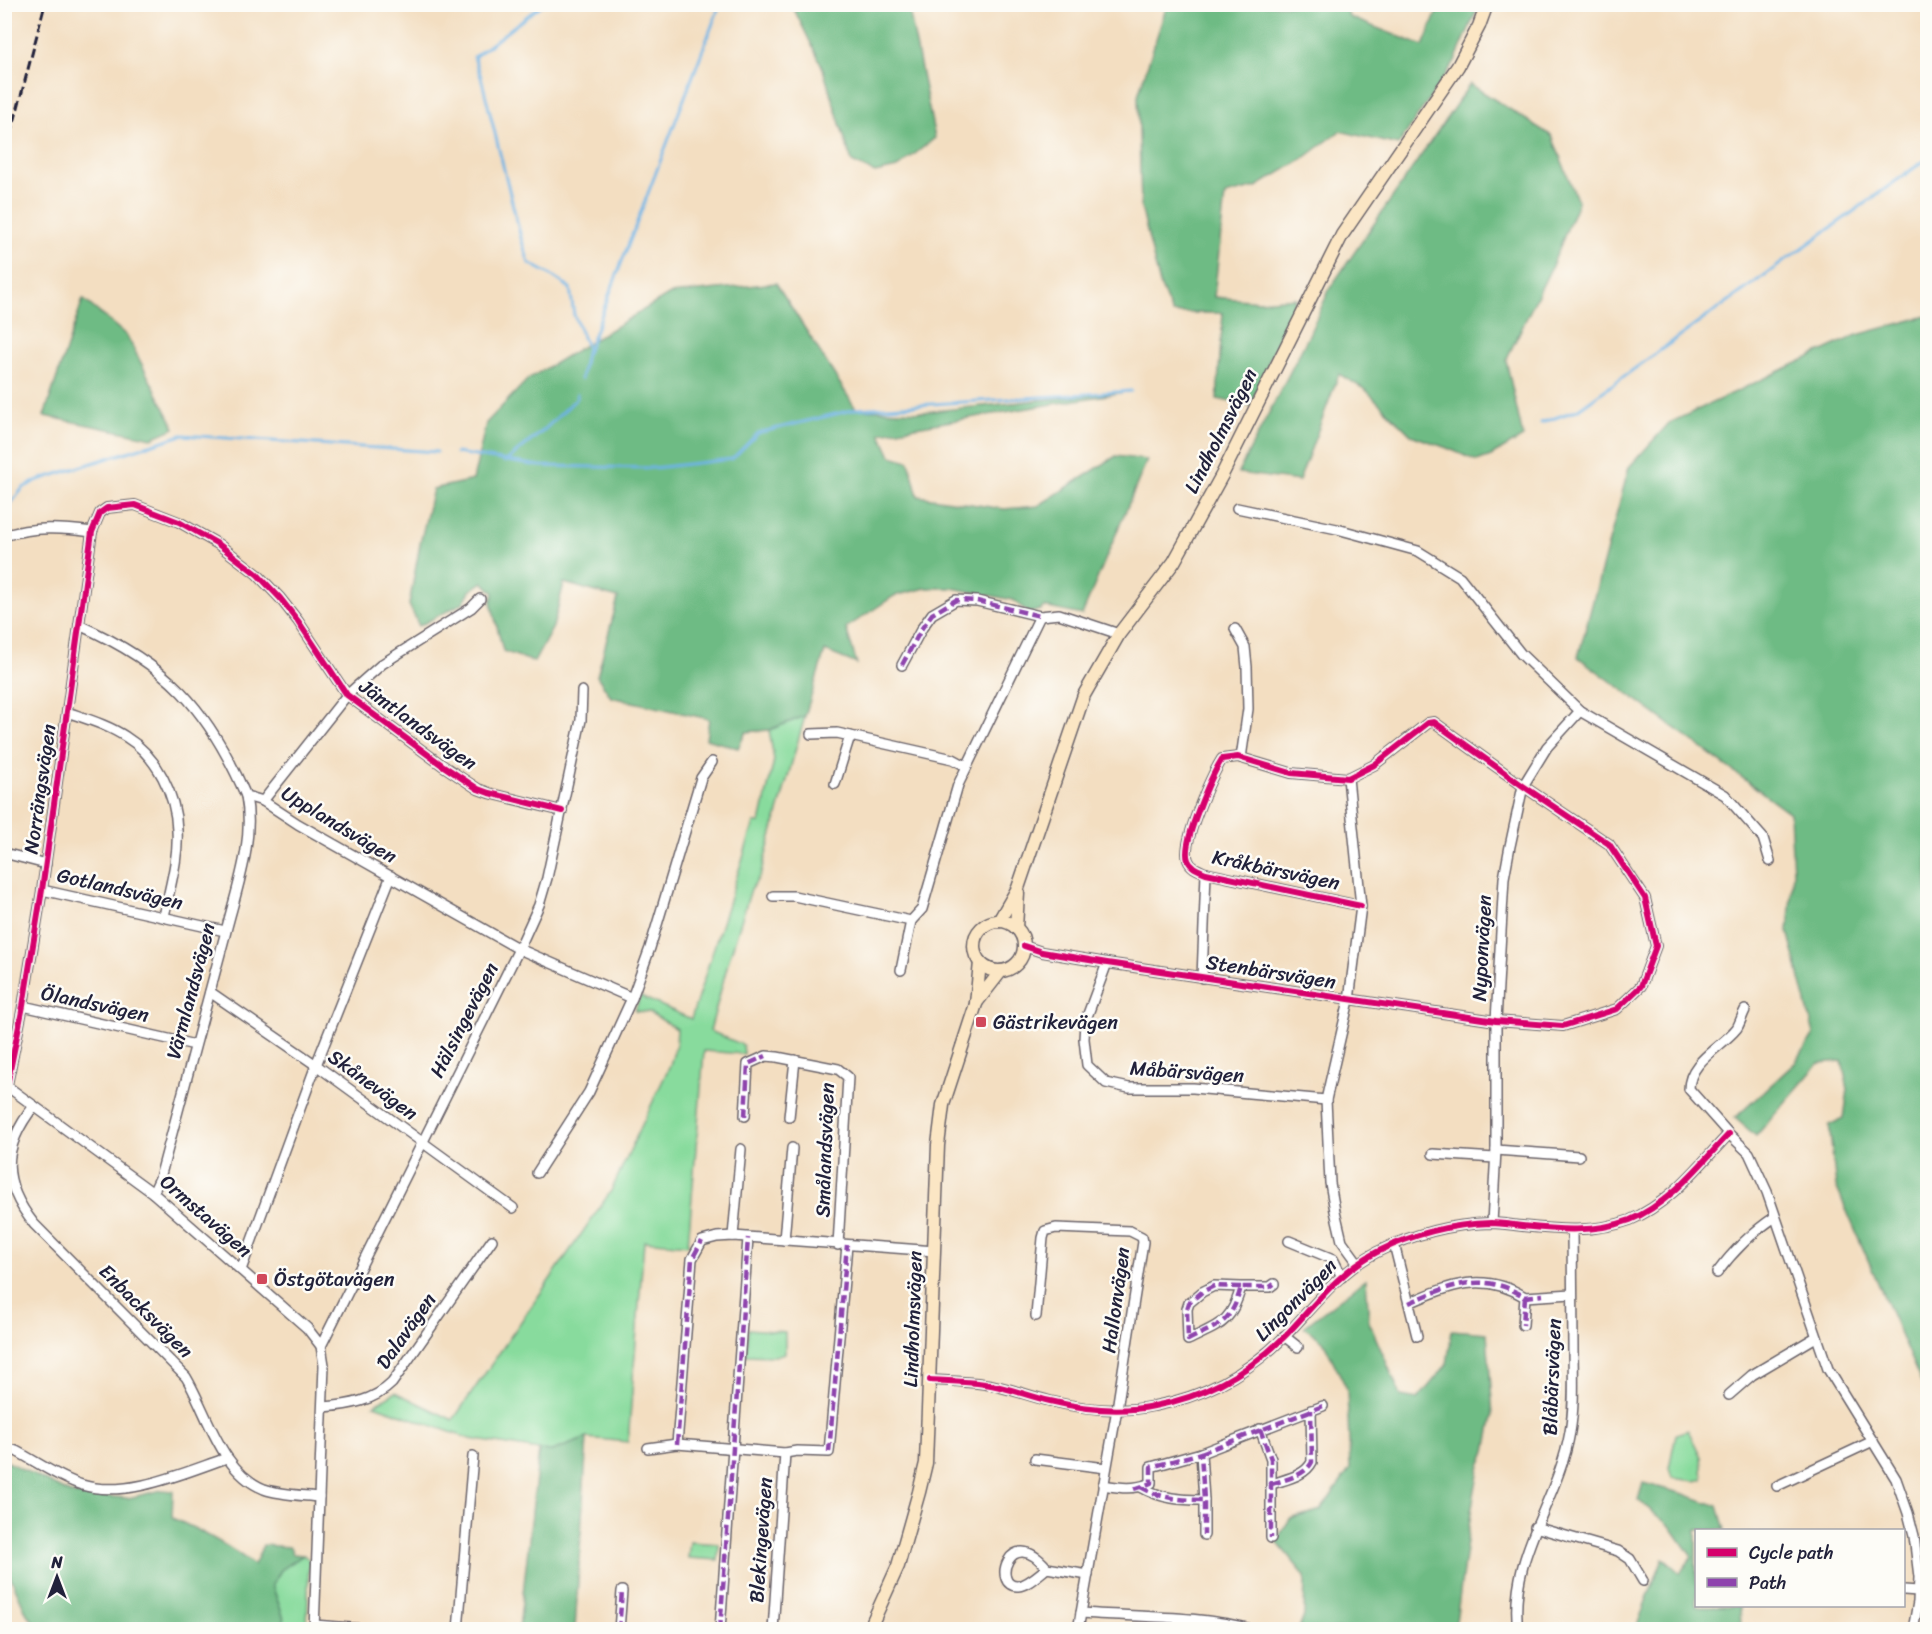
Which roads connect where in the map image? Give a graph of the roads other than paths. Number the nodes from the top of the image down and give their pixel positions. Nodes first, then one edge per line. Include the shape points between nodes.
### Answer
1 (1487, 4) edge
2 (1237, 508) dead end
3 (92, 532) junction
4 (4, 536) edge
5 (480, 599) dead end
6 (1040, 616) junction
7 (79, 626) junction
8 (1235, 629) dead end
9 (1119, 634) junction
10 (902, 665) dead end
11 (582, 691) dead end
12 (347, 695) junction
13 (1580, 711) junction
14 (67, 712) junction
15 (811, 734) dead end
16 (850, 736) junction
17 (1241, 758) junction
18 (712, 762) dead end
19 (966, 766) junction
20 (1348, 778) junction
21 (835, 784) dead end
22 (1522, 786) junction
23 (246, 796) junction
24 (263, 801) junction
25 (562, 811) junction
26 (4, 853) edge
27 (1770, 861) dead end
28 (46, 864) junction
29 (1206, 873) junction
30 (391, 876) junction
31 (1018, 888) junction
32 (42, 890) junction
33 (773, 896) dead end
34 (1361, 906) junction
35 (164, 917) junction
36 (911, 921) junction
37 (999, 921) junction
38 (1016, 928) junction
39 (225, 932) junction
40 (519, 950) junction
41 (1024, 951) junction
42 (980, 962) junction
43 (1107, 963) junction
44 (901, 969) dead end
45 (1001, 971) junction
46 (1202, 978) junction
47 (210, 992) junction
48 (632, 998) junction
49 (1349, 1000) junction
50 (976, 1004) junction
51 (23, 1006) junction
52 (1744, 1010) dead end
53 (1496, 1021) junction
54 (195, 1045) junction
55 (795, 1060) junction
56 (316, 1065) junction
57 (5, 1085) edge
58 (1326, 1100) junction
59 (34, 1106) junction
60 (745, 1116) dead end
61 (789, 1117) dead end
62 (1729, 1134) junction
63 (422, 1143) junction
64 (792, 1148) dead end
65 (741, 1149) dead end
66 (1433, 1154) dead end
67 (1496, 1154) junction
68 (1579, 1156) dead end
69 (537, 1173) dead end
70 (153, 1193) junction
71 (513, 1208) dead end
72 (1775, 1217) junction
73 (1492, 1223) junction
74 (1572, 1230) junction
75 (733, 1236) junction
76 (748, 1238) junction
77 (492, 1240) dead end
78 (784, 1240) junction
79 (1289, 1241) dead end
80 (1394, 1244) junction
81 (843, 1245) junction
82 (935, 1251) junction
83 (1358, 1263) junction
84 (242, 1270) junction
85 (1717, 1273) dead end
86 (1342, 1277) junction
87 (1274, 1284) dead end
88 (1241, 1287) junction
89 (1572, 1293) junction
90 (1525, 1297) junction
91 (1408, 1303) junction
92 (1036, 1316) dead end
93 (1523, 1325) dead end
94 (1284, 1336) junction
95 (1417, 1336) dead end
96 (1816, 1337) junction
97 (321, 1346) junction
98 (1298, 1347) dead end
99 (930, 1380) junction
100 (1729, 1395) dead end
101 (1323, 1406) dead end
102 (324, 1407) junction
103 (1117, 1409) junction
104 (1311, 1410) junction
105 (1260, 1429) junction
106 (1874, 1441) junction
107 (677, 1444) junction
108 (4, 1448) edge
109 (648, 1448) dead end
110 (732, 1449) junction
111 (785, 1453) junction
112 (1201, 1453) junction
113 (473, 1456) dead end
114 (227, 1458) junction
115 (1035, 1459) dead end
116 (1106, 1468) junction
117 (1272, 1484) junction
118 (1103, 1485) junction
119 (1777, 1486) dead end
120 (1137, 1488) junction
121 (319, 1497) junction
122 (1204, 1500) junction
123 (1536, 1527) junction
124 (1204, 1535) dead end
125 (1272, 1538) dead end
126 (1047, 1569) junction
127 (1088, 1575) junction
128 (1643, 1581) dead end
129 (1905, 1590) edge
130 (622, 1591) dead end
131 (1918, 1591) junction
132 (1081, 1613) junction
133 (314, 1627) edge
134 (376, 1629) edge
135 (458, 1629) edge
136 (619, 1629) edge
137 (720, 1629) edge
138 (773, 1629) edge
139 (869, 1629) edge
140 (1078, 1629) edge
141 (1254, 1629) edge
142 (1518, 1629) edge
143 (1913, 1629) edge

1 - 9 main road, Lindholmsvägen via 1458,66 1342,235 1174,562
2 - 13 street via 1418,551 1460,578 1521,654
3 - 4 street via 33,529
3 - 7 street, Norrängsvägen
3 - 12 street, Jämtlandsvägen via 100,513 107,508 135,505 218,544 280,598
5 - 12 street via 382,664
6 - 9 street via 1059,614
6 - 10 street via 956,600 932,614
6 - 19 street
7 - 14 street, Norrängsvägen
7 - 23 street via 130,650 161,672 190,701 230,759
8 - 17 street via 1245,646 1247,667 1248,709
9 - 31 main road, Lindholmsvägen via 1084,695
11 - 25 street, Hälsingevägen via 581,720
12 - 24 street
12 - 25 street, Jämtlandsvägen via 478,789
13 - 22 street via 1547,747
13 - 27 street via 1725,795 1763,838
14 - 28 street, Norrängsvägen
14 - 35 street via 128,737 166,783 177,832
15 - 16 street
16 - 19 street via 952,759
16 - 21 street
17 - 20 street via 1292,773
17 - 29 street, Kråkbärsvägen via 1222,759 1214,770 1188,838 1187,859 1193,868
18 - 48 street via 701,778
19 - 36 street via 922,909
20 - 22 street, Stenbärsvägen via 1374,765 1434,722
20 - 34 street
22 - 53 street, Nyponvägen via 1504,878
22 - 53 street, Stenbärsvägen via 1609,844 1645,898 1656,946 1641,986 1617,1009 1563,1026
23 - 24 street, Upplandsvägen
23 - 39 street, Värmlandsvägen via 248,835
24 - 30 street, Upplandsvägen
25 - 40 street, Hälsingevägen via 539,905
26 - 28 street
28 - 32 street, Norrängsvägen
29 - 34 street, Kråkbärsvägen
29 - 46 street
30 - 40 street, Upplandsvägen
30 - 56 street
31 - 37 main road, Lindholmsvägen
31 - 38 main road, Lindholmsvägen
32 - 35 street, Gotlandsvägen
32 - 51 street, Norrängsvägen
33 - 36 street via 794,896
34 - 49 street
35 - 39 street, Gotlandsvägen
36 - 44 street
37 - 38 main road
37 - 42 main road, Lindholmsvägen via 987,924 978,933 974,946
38 - 41 main road, Lindholmsvägen via 1023,938
39 - 47 street, Värmlandsvägen
40 - 48 street, Upplandsvägen
40 - 63 street, Hälsingevägen
41 - 43 street, Stenbärsvägen
41 - 45 main road, Lindholmsvägen via 1012,968
42 - 45 main road
42 - 50 main road, Lindholmsvägen
43 - 46 street, Stenbärsvägen
43 - 58 street, Måbärsvägen via 1085,1022 1084,1039 1087,1065 1106,1083 1129,1088 1193,1088
45 - 50 main road, Lindholmsvägen
46 - 49 street, Stenbärsvägen
47 - 54 street, Värmlandsvägen
47 - 56 street, Skånevägen
48 - 69 street via 589,1092
49 - 53 street, Stenbärsvägen
49 - 58 street
50 - 82 main road, Lindholmsvägen via 943,1105
51 - 54 street, Ölandsvägen
51 - 57 street, Norrängsvägen
52 - 62 street via 1737,1027 1689,1078 1689,1089
53 - 67 street, Nyponvägen
54 - 70 street, Värmlandsvägen
55 - 60 street, Smålandsvägen via 766,1056 748,1064
55 - 61 street, Smålandsvägen
55 - 81 street, Smålandsvägen via 838,1069 849,1077
56 - 63 street, Skånevägen
56 - 84 street
57 - 59 street, Ormstavägen
58 - 83 street via 1335,1211 1342,1241
59 - 70 street, Ormstavägen
59 - 114 street, Enbacksvägen via 20,1124 10,1155 13,1186 24,1211 186,1377
62 - 72 street via 1749,1153
62 - 74 street, Lingonvägen via 1674,1190 1642,1214 1605,1227
63 - 71 street, Skånevägen
63 - 97 street, Hälsingevägen
64 - 78 street, Smålandsvägen
65 - 75 street
66 - 67 street
67 - 68 street
67 - 73 street, Nyponvägen
70 - 84 street, Ormstavägen
72 - 85 street via 1736,1248
72 - 96 street
73 - 74 street, Lingonvägen
73 - 80 street, Lingonvägen via 1437,1228
74 - 89 street, Blåbärsvägen
75 - 76 street, Smålandsvägen
75 - 107 street, Smålandsvägen via 702,1241 692,1260
76 - 78 street, Smålandsvägen
76 - 110 street
77 - 102 street, Dalavägen via 392,1383 371,1398
78 - 81 street, Smålandsvägen
79 - 86 street via 1333,1260
80 - 83 street, Lingonvägen
80 - 91 street
81 - 82 street, Smålandsvägen
81 - 111 street, Blekingevägen via 829,1452
82 - 99 main road, Lindholmsvägen
83 - 86 street, Lingonvägen
84 - 97 street, Ormstavägen via 307,1328
86 - 94 street, Lingonvägen
87 - 88 street
88 - 88 street via 1235,1309 1222,1323 1188,1340 1190,1303 1214,1286
89 - 90 street, Blåbärsvägen
89 - 123 street, Blåbärsvägen via 1574,1385 1570,1431 1565,1456
90 - 91 street via 1510,1287 1472,1282
90 - 93 street
91 - 95 street
92 - 103 street, Hallonvägen via 1045,1231 1130,1231 1142,1237
94 - 98 street, Lingonvägen
94 - 103 street, Lingonvägen via 1257,1362 1196,1395 1155,1406
96 - 100 street via 1752,1375
96 - 106 street via 1828,1369
97 - 102 street
99 - 103 street, Lingonvägen via 986,1384 1051,1401
99 - 139 main road, Lindholmsvägen via 926,1462 919,1492 897,1566
101 - 104 street
102 - 121 street
103 - 116 street
104 - 105 street
104 - 117 street via 1310,1466
105 - 112 street
105 - 117 street via 1271,1459
106 - 119 street
106 - 131 street via 1896,1479 1908,1513 1914,1536
107 - 109 street, Blekingevägen
107 - 110 street, Blekingevägen
108 - 114 street via 83,1486 103,1489 156,1482
110 - 111 street, Blekingevägen
110 - 137 street
111 - 138 street, Blekingevägen
112 - 120 street via 1151,1467 1152,1483
112 - 122 street
113 - 135 street
114 - 121 street, Enbacksvägen via 239,1472 266,1489
115 - 116 street
116 - 118 street
117 - 125 street
118 - 120 street
118 - 127 street
120 - 122 street via 1176,1500
121 - 133 street
122 - 124 street
123 - 128 street via 1618,1551 1630,1559
123 - 142 street, Blåbärsvägen via 1517,1588
126 - 126 street via 1039,1559 1019,1553 1012,1554 1005,1568 1006,1578 1017,1586
126 - 127 street
127 - 132 street
129 - 131 street
130 - 136 street
131 - 143 street
132 - 140 street
132 - 141 street via 1206,1621
133 - 134 street

